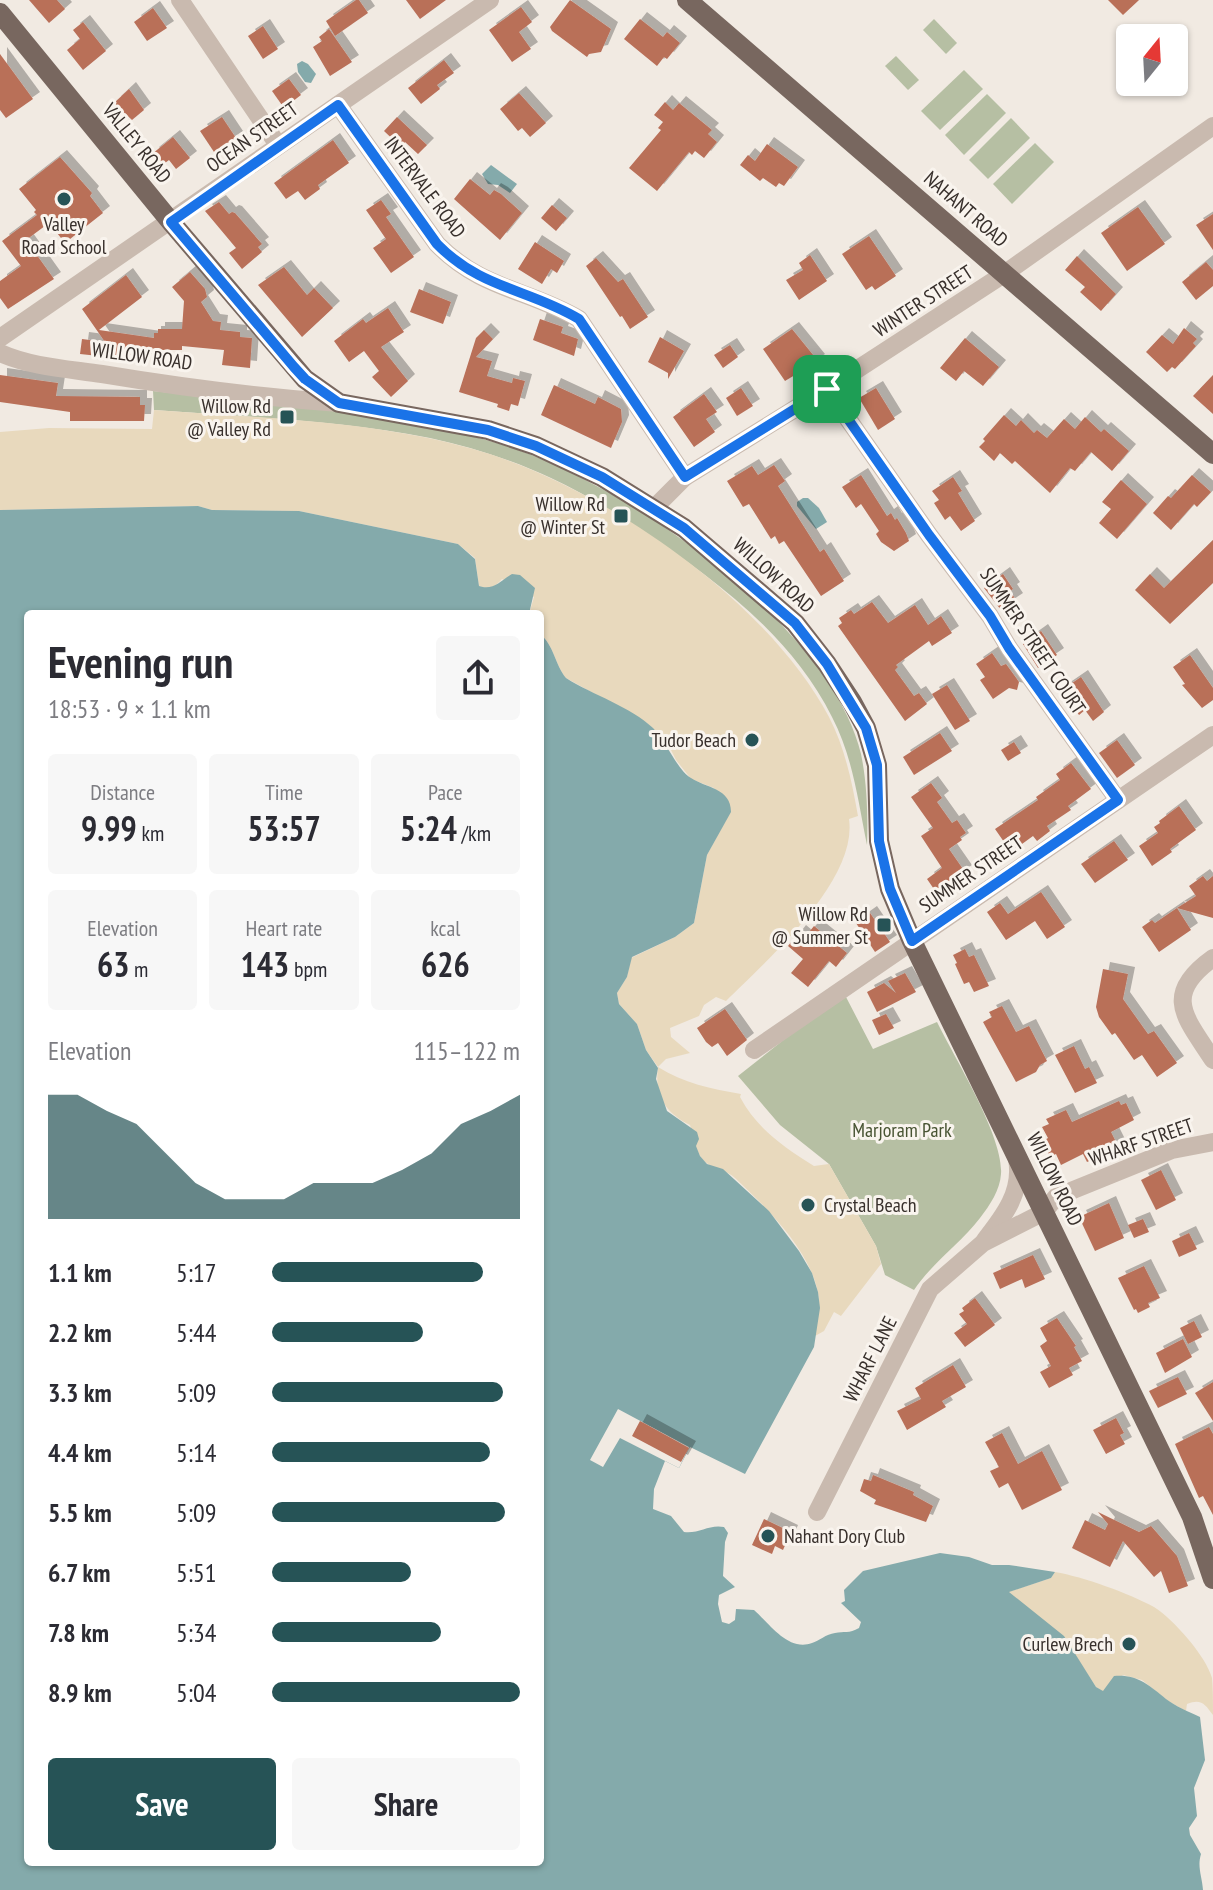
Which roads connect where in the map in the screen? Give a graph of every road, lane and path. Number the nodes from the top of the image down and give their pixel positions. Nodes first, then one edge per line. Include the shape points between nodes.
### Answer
1 (180, 0) edge
2 (490, 0) edge
3 (687, 0) edge
4 (0, 13) edge
5 (338, 105) junction
6 (1213, 126) edge
7 (278, 145) junction
8 (171, 222) junction
9 (1004, 274) junction
10 (0, 338) edge
11 (0, 353) edge
12 (827, 389) junction
13 (339, 403) junction
14 (1213, 454) edge
15 (685, 477) junction
16 (654, 508) junction
17 (1213, 735) edge
18 (1118, 800) junction
19 (912, 941) junction
20 (1213, 958) edge
21 (754, 1050) dead end
22 (1213, 1060) edge
23 (1213, 1142) edge
24 (1017, 1156) junction
25 (1044, 1212) junction
26 (983, 1243) junction
27 (817, 1512) dead end
28 (1213, 1579) edge

1 - 7 street
2 - 5 street, OCEAN STREET
3 - 9 main road, NAHANT ROAD
4 - 8 main road, VALLEY ROAD
5 - 7 street, OCEAN STREET
5 - 15 street, INTERVALE ROAD via 456,264 579,319
6 - 9 street, WINTER STREET
7 - 8 street, OCEAN STREET
8 - 10 street, OCEAN STREET
8 - 13 main road, VALLEY ROAD via 305,379
9 - 12 street, WINTER STREET
9 - 14 main road, NAHANT ROAD
11 - 13 street, WILLOW ROAD via 145,381
12 - 15 street, WINTER STREET
12 - 18 street, SUMMER STREET COURT
13 - 16 main road, WILLOW ROAD via 488,430 602,477
15 - 16 street, WINTER STREET
16 - 19 main road, WILLOW ROAD via 795,623 852,702 877,765 879,841 890,889
17 - 18 street, SUMMER STREET
18 - 19 street, SUMMER STREET
19 - 21 street, SUMMER STREET
19 - 24 main road, WILLOW ROAD
20 - 22 street via 1186,982 1182,1010
23 - 25 street, WHARF STREET via 1172,1150 1069,1191
24 - 25 main road, WILLOW ROAD
24 - 26 street, WHARF LANE via 1018,1187
25 - 26 street, WHARF LANE
25 - 28 main road, WILLOW ROAD via 1192,1517
26 - 27 street, WHARF LANE via 930,1289

